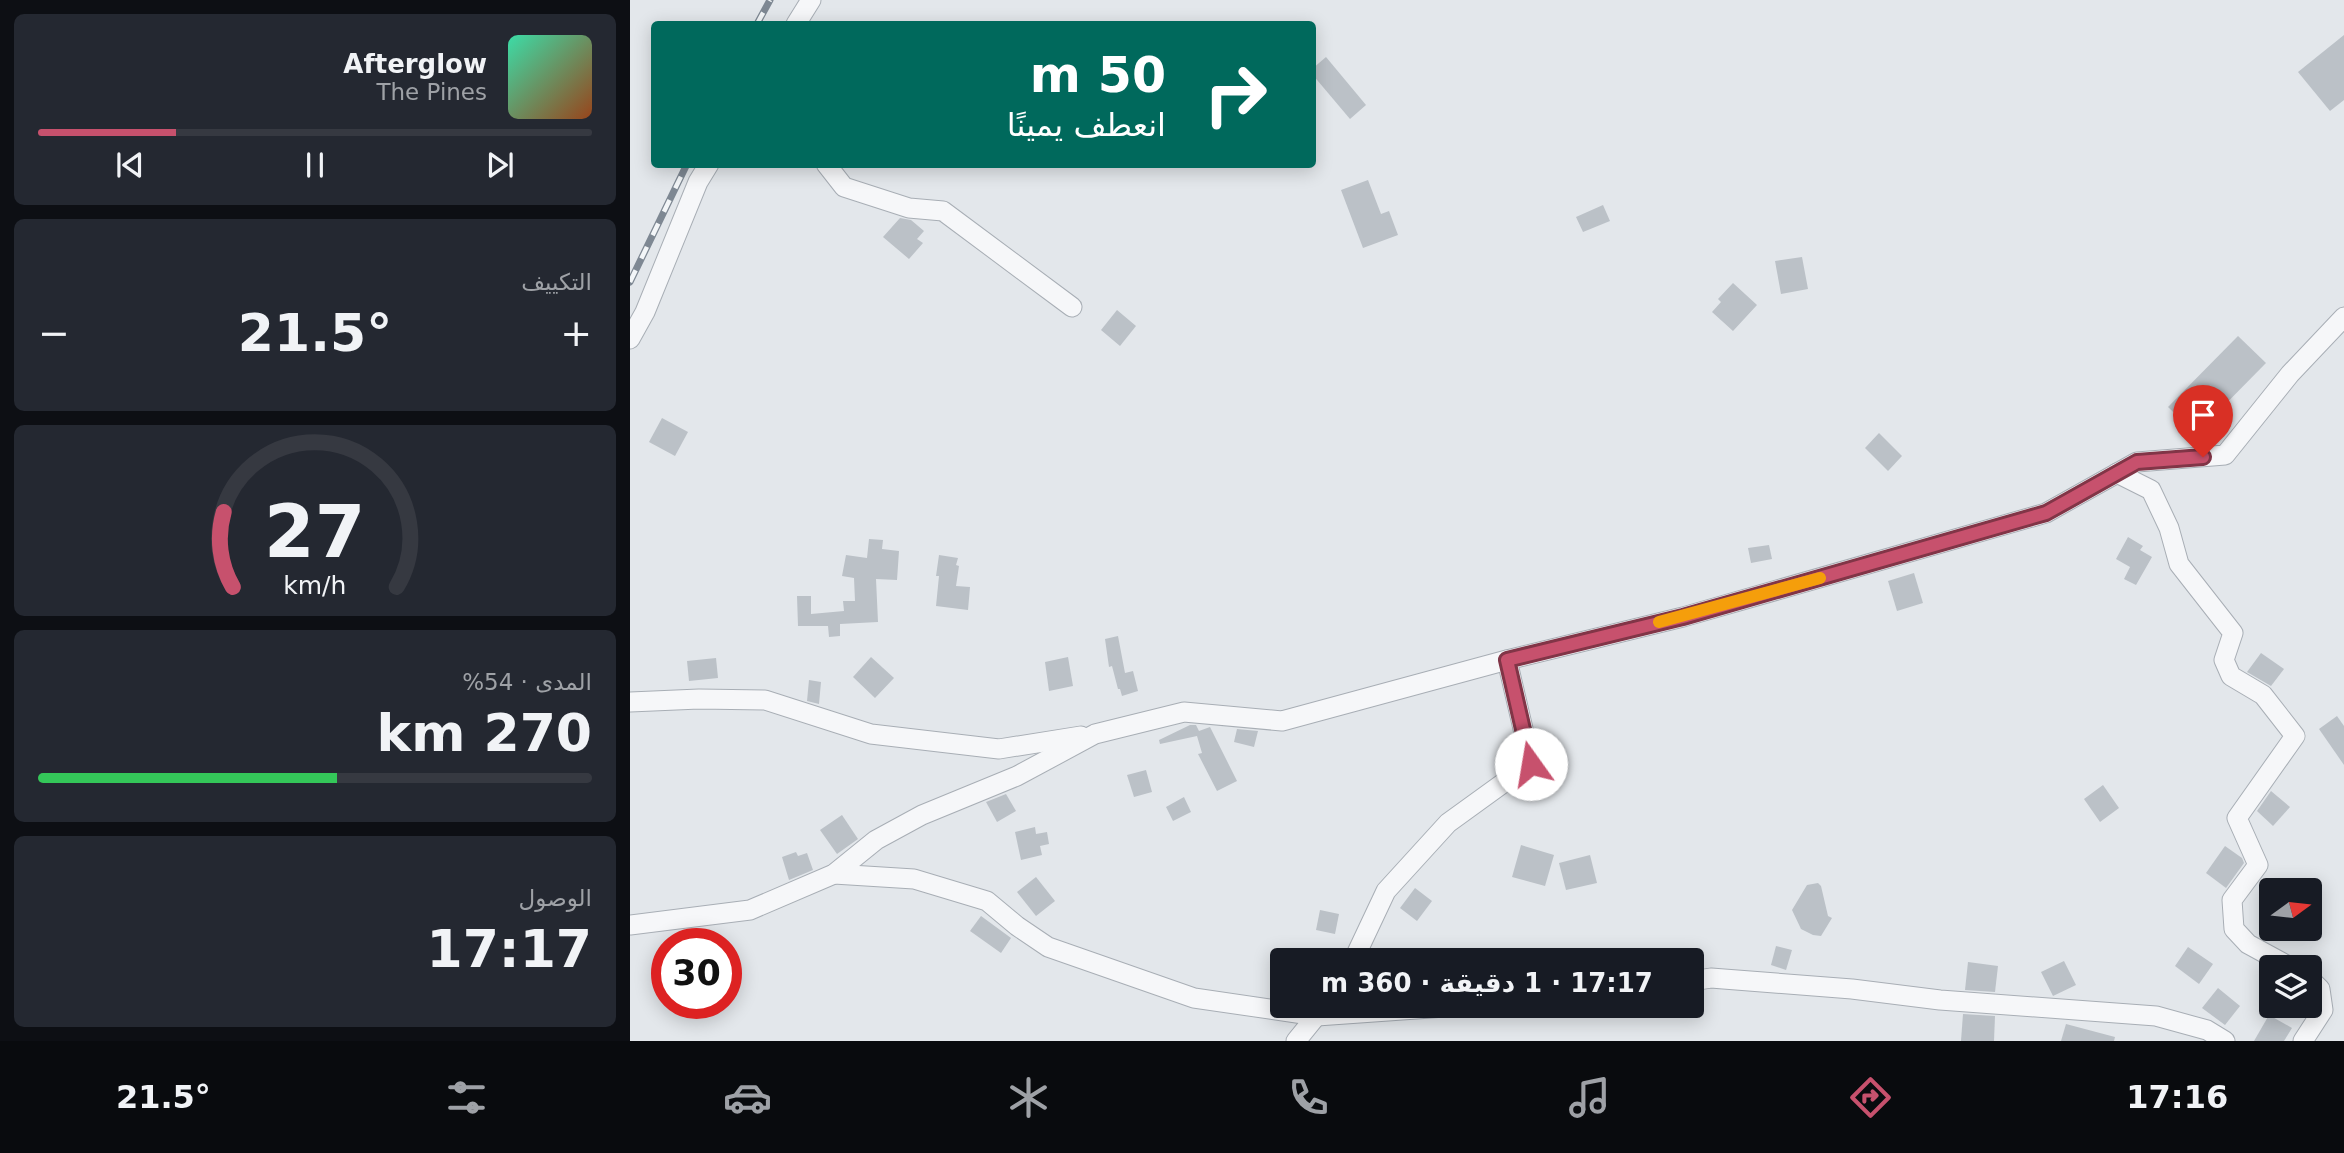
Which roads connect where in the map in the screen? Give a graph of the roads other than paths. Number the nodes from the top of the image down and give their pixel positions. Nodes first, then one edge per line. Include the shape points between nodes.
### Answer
1 (811, 0) edge
2 (798, 21) edge
3 (707, 168) edge
4 (829, 168) edge
5 (1072, 307) dead end
6 (2344, 317) edge
7 (630, 339) edge
8 (2117, 473) junction
9 (1507, 660) junction
10 (630, 702) edge
11 (1095, 734) junction
12 (834, 874) junction
13 (630, 925) edge
14 (1359, 948) edge
15 (2268, 955) edge
16 (1704, 979) edge
17 (1270, 1006) edge
18 (1314, 1018) edge
19 (2318, 1018) edge
20 (1296, 1041) edge
21 (2225, 1041) edge
22 (2303, 1041) edge

1 - 2 street
3 - 7 street
4 - 5 street via 844,187 909,208 943,211
6 - 8 street via 2290,374 2225,455 2137,462
8 - 9 street via 2046,513 1683,617
8 - 15 street via 2151,491 2169,528 2179,565 2233,633 2224,660 2231,676 2263,695 2295,736 2237,818 2258,865 2232,900 2234,929
9 - 11 street via 1282,721 1184,712
9 - 14 street via 1531,764 1448,823 1386,891
10 - 11 street via 765,700 871,734 999,749
11 - 12 street via 1017,776 922,815 876,840
12 - 13 street via 750,910
12 - 17 street via 914,878 987,901 1048,947 1194,998
16 - 21 street via 2156,1016 2207,1030
18 - 20 street
19 - 22 street

